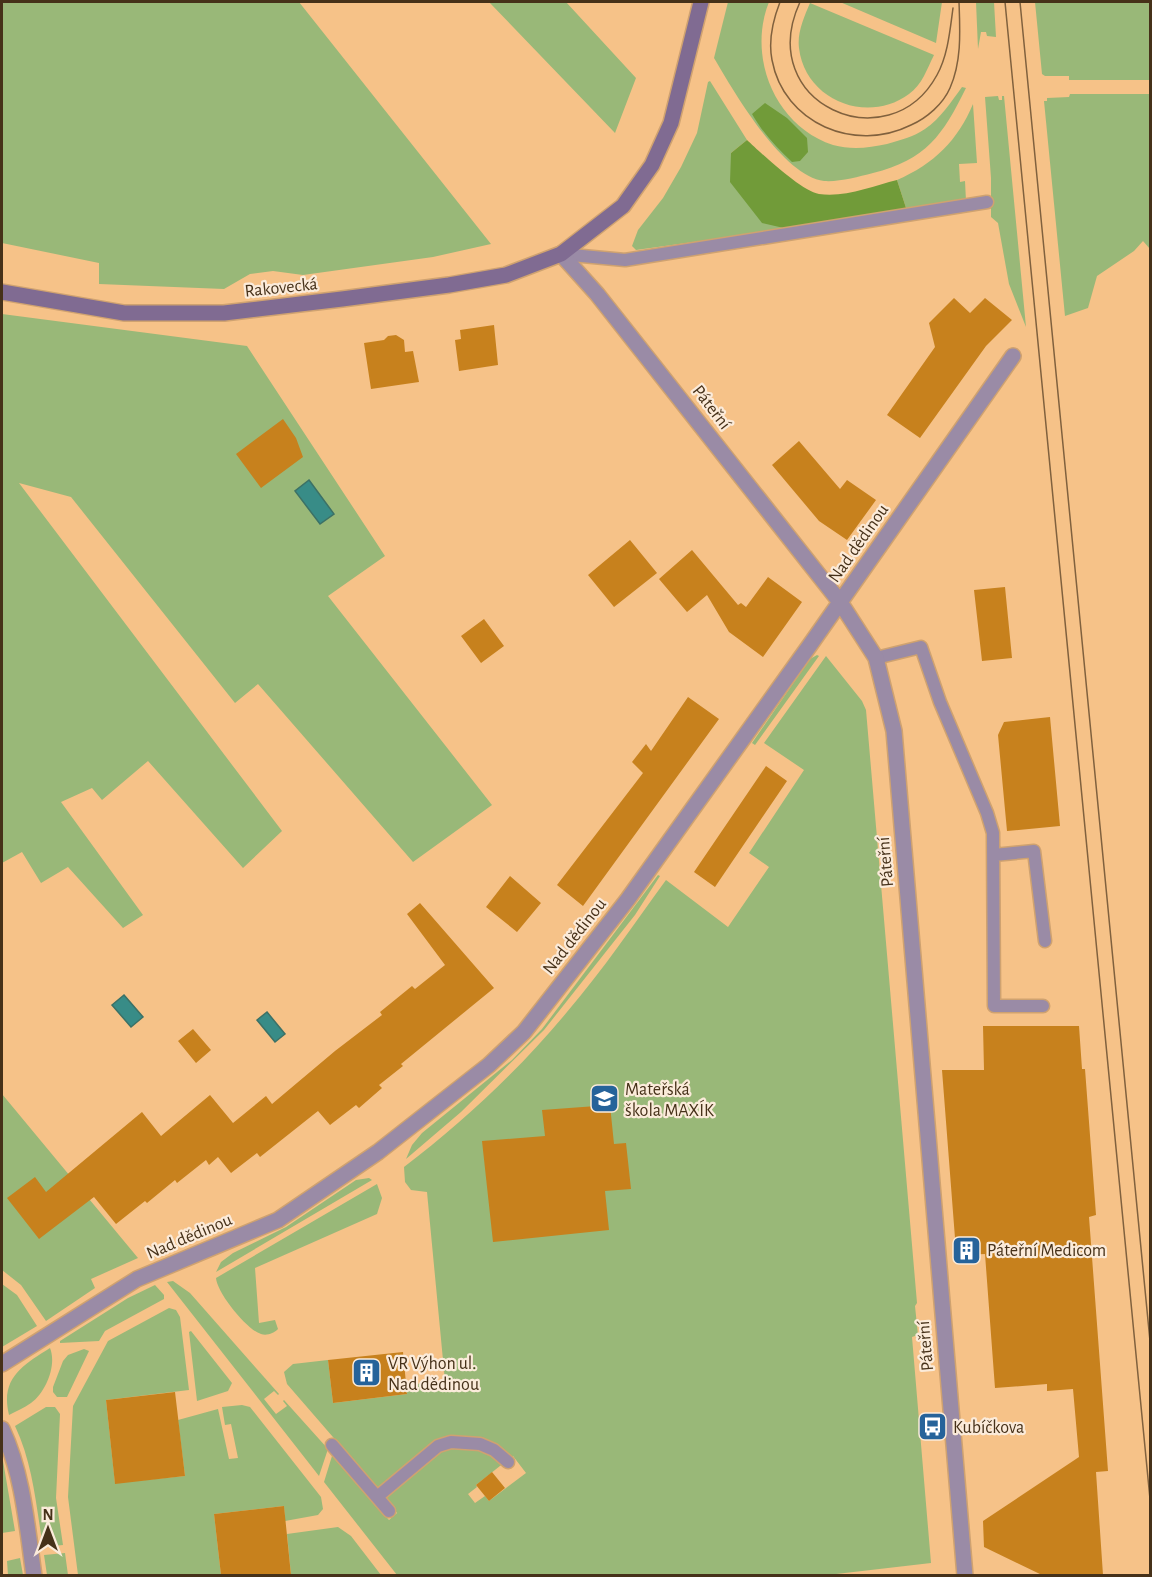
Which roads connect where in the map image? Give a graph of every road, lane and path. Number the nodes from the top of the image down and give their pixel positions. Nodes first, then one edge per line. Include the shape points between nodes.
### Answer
1 (701, 2) edge
2 (987, 202) dead end
3 (561, 254) junction
4 (2, 292) edge
5 (1013, 356) dead end
6 (840, 602) junction
7 (876, 658) junction
8 (994, 855) junction
9 (1045, 941) dead end
10 (1043, 1006) dead end
11 (2, 1364) edge
12 (2, 1429) edge
13 (332, 1445) dead end
14 (508, 1462) dead end
15 (377, 1497) junction
16 (389, 1511) dead end
17 (34, 1575) edge
18 (965, 1575) edge

1 - 3 main road, Rakovecká via 671,123 652,165 623,206
2 - 3 lane via 625,260
3 - 4 main road, Rakovecká via 506,274 449,285 224,313 124,313
3 - 6 street, Páteřní via 597,294
5 - 6 street, Nad dědinou
6 - 7 street, Páteřní
6 - 11 street, Nad dědinou via 628,899 524,1032 489,1065 378,1152 278,1220 137,1279
7 - 8 lane via 921,647 987,813
7 - 18 street, Páteřní via 894,731
8 - 9 lane via 1034,851
8 - 10 lane via 994,1006
12 - 17 street via 22,1492
13 - 15 lane
14 - 15 lane via 480,1444 451,1442 438,1446
15 - 16 lane

